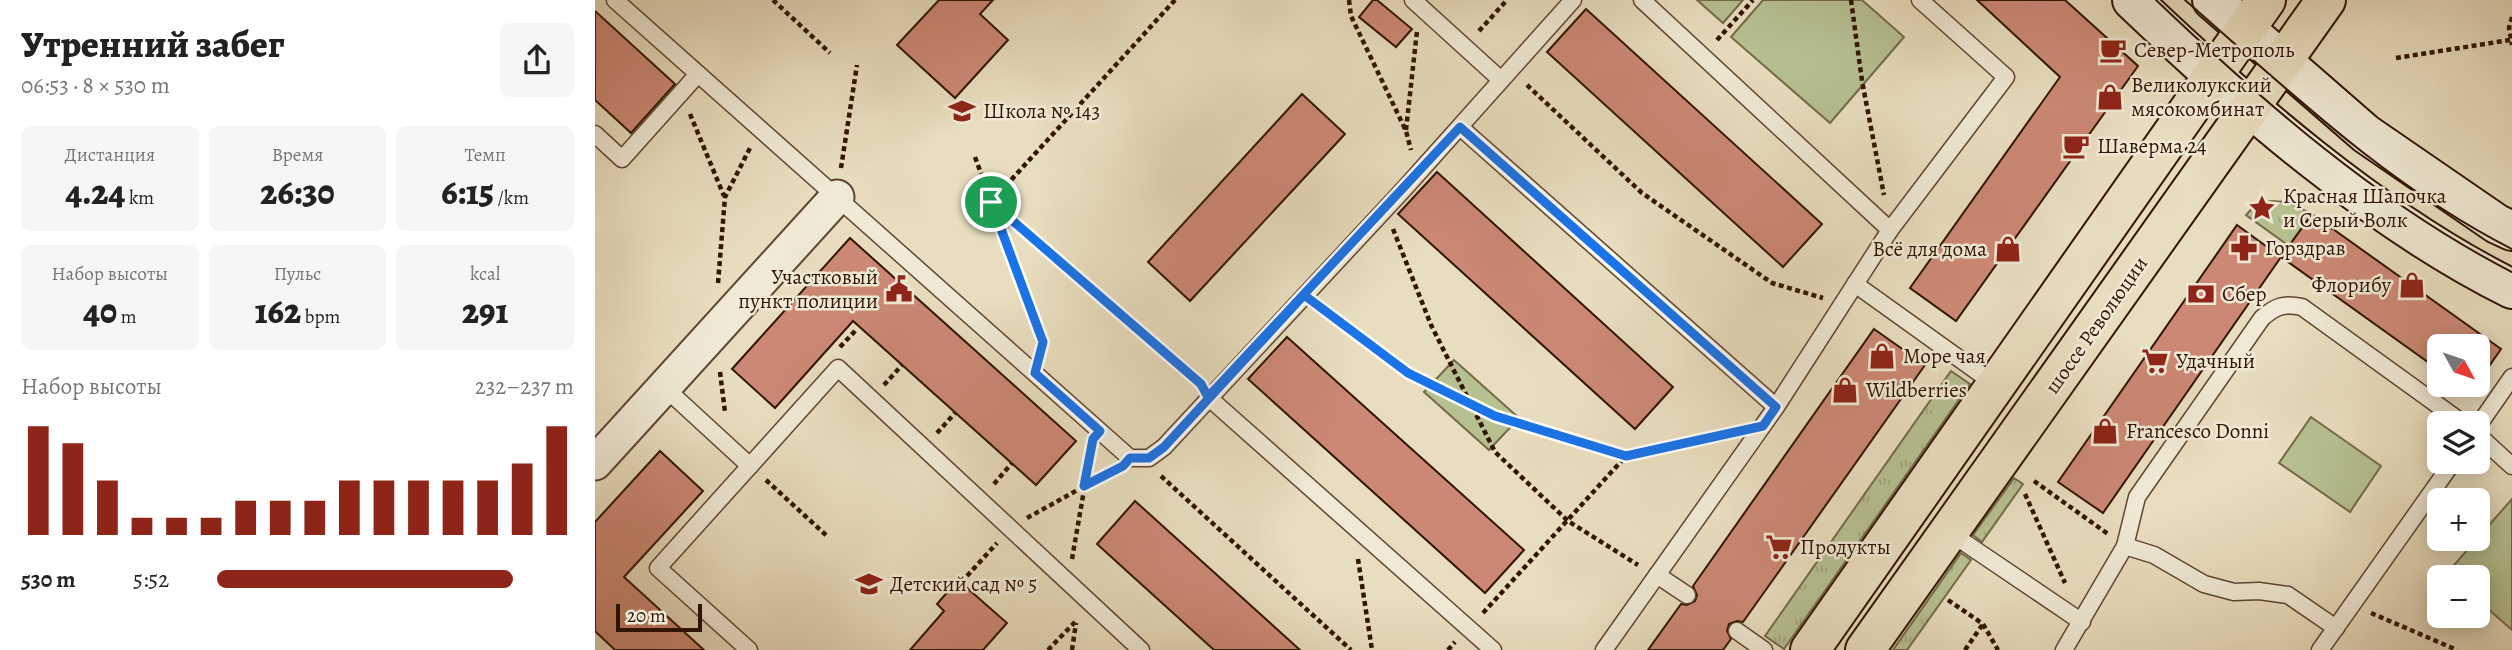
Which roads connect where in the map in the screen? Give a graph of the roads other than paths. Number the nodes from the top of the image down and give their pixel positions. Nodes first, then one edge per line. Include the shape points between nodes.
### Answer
1 (615, 0) edge
2 (1573, 0) edge
3 (1642, 0) edge
4 (1920, 0) edge
5 (2132, 0) edge
6 (2212, 0) edge
7 (2326, 0) edge
8 (1416, 3) edge
9 (2256, 15) edge
10 (2282, 63) junction
11 (698, 74) junction
12 (2214, 74) junction
13 (1506, 75) junction
14 (2250, 107) junction
15 (1460, 127) junction
16 (595, 134) edge
17 (837, 197) junction
18 (1890, 230) junction
19 (2512, 231) edge
20 (1855, 284) junction
21 (2512, 289) edge
22 (2512, 377) edge
23 (1996, 385) junction
24 (664, 387) junction
25 (1208, 397) junction
26 (1776, 407) junction
27 (2446, 411) edge
28 (2488, 411) edge
29 (2490, 446) edge
30 (595, 463) edge
31 (750, 466) junction
32 (2512, 466) edge
33 (2445, 474) edge
34 (1949, 532) junction
35 (2125, 546) junction
36 (1657, 575) junction
37 (1687, 595) dead end
38 (2082, 622) junction
39 (2336, 628) junction
40 (1737, 631) dead end
41 (750, 650) edge
42 (1142, 650) edge
43 (1493, 650) edge
44 (1604, 650) edge
45 (1764, 650) edge
46 (1809, 650) edge
47 (1865, 650) edge
48 (2064, 650) edge
49 (2320, 650) edge

1 - 11 lane
2 - 13 lane
3 - 18 lane
4 - 18 lane via 2006,77
5 - 12 main road
6 - 9 main road
7 - 10 main road, шоссе Революции
8 - 13 lane via 1465,47
9 - 10 main road
9 - 12 main road
10 - 14 main road, шоссе Революции
10 - 19 main road via 2367,134
11 - 16 lane via 622,159
11 - 17 lane
12 - 14 main road
12 - 23 main road
13 - 15 lane
14 - 21 main road via 2400,221
14 - 34 main road, шоссе Революции
15 - 25 lane
15 - 26 lane
17 - 24 street
17 - 25 lane via 1130,458 1149,458 1164,447
18 - 20 lane
20 - 23 lane
20 - 26 lane
22 - 28 lane
23 - 46 main road
24 - 30 street
24 - 31 lane
25 - 43 lane
26 - 36 lane
27 - 35 lane via 2302,307 2274,307 2137,497
29 - 32 lane
31 - 41 lane via 658,568
31 - 42 lane via 838,368
33 - 39 lane
34 - 38 lane
34 - 47 main road, шоссе Революции
35 - 38 lane
35 - 39 lane via 2154,555 2204,584 2234,592 2288,595
36 - 37 lane
36 - 44 lane
38 - 48 lane
39 - 49 lane
40 - 45 lane

